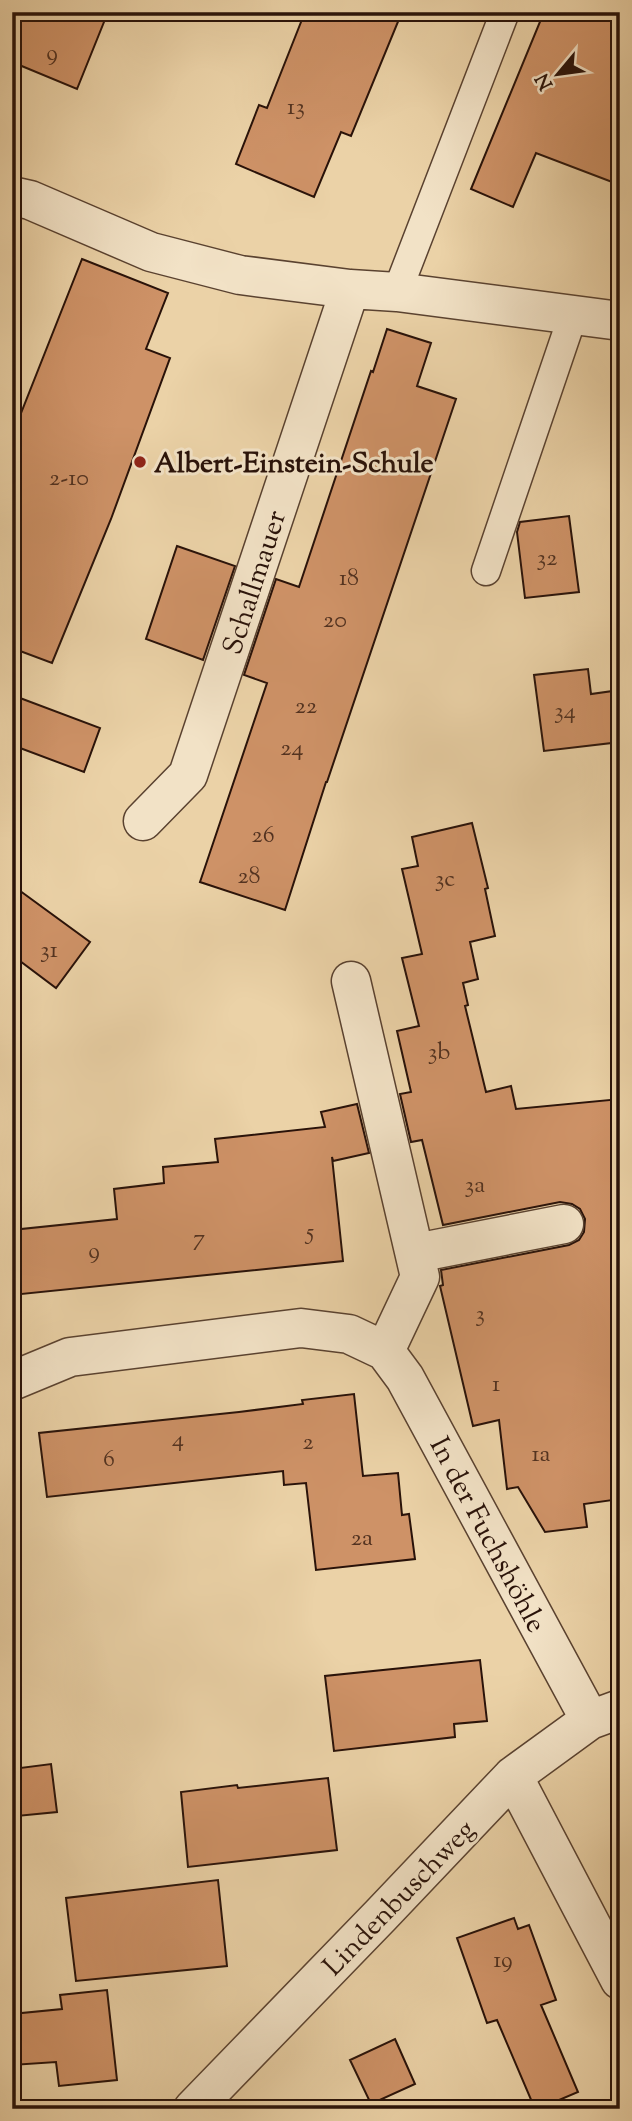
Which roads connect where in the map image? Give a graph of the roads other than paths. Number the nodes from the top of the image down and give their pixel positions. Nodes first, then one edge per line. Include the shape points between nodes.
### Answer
1 (505, 12) edge
2 (12, 196) edge
3 (351, 289) junction
4 (397, 292) junction
5 (573, 315) junction
6 (620, 321) edge
7 (486, 571) dead end
8 (144, 821) dead end
9 (351, 981) dead end
10 (564, 1224) dead end
11 (416, 1253) junction
12 (385, 1351) junction
13 (12, 1381) edge
14 (605, 1714) edge
15 (513, 1776) junction
16 (620, 1980) edge
17 (193, 2109) edge

1 - 4 lane
2 - 3 street via 164,255 240,275
3 - 4 street
3 - 8 street, Schallmauer via 188,775
4 - 5 street
5 - 6 street
5 - 7 lane
9 - 11 street
10 - 11 street
11 - 12 street via 420,1277
12 - 13 street, In der Fuchshöhle via 349,1334 301,1328 70,1357
12 - 14 street, In der Fuchshöhle
14 - 15 street, Lindenbuschweg
15 - 16 street
15 - 17 street, Lindenbuschweg

